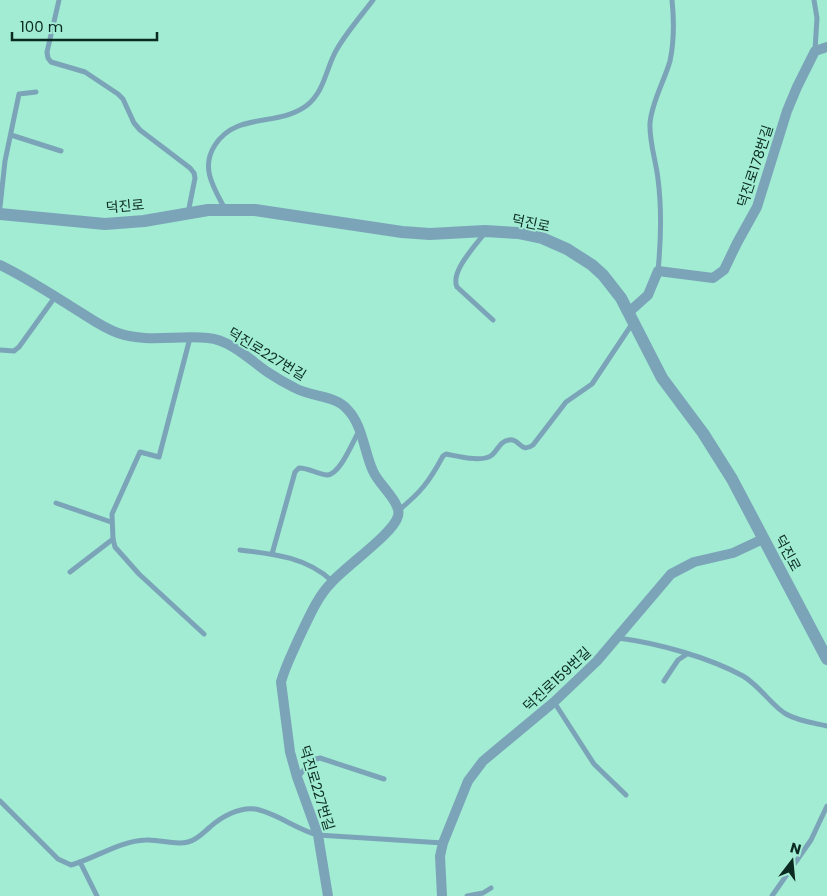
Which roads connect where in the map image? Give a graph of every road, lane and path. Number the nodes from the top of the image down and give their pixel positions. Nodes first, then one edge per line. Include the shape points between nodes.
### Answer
1 (59, 0) edge
2 (364, 0) edge
3 (373, 0) edge
4 (672, 0) edge
5 (814, 0) edge
6 (369, 6) junction
7 (827, 47) edge
8 (815, 51) junction
9 (36, 92) dead end
10 (11, 135) junction
11 (61, 151) dead end
12 (0, 207) edge
13 (225, 209) junction
14 (188, 213) junction
15 (0, 214) edge
16 (485, 231) junction
17 (0, 265) edge
18 (658, 271) junction
19 (56, 296) junction
20 (631, 317) junction
21 (493, 320) dead end
22 (190, 338) junction
23 (0, 350) edge
24 (359, 430) junction
25 (56, 503) dead end
26 (399, 510) junction
27 (111, 522) junction
28 (763, 539) junction
29 (113, 540) junction
30 (240, 550) dead end
31 (272, 554) junction
32 (70, 572) dead end
33 (332, 582) junction
34 (204, 634) dead end
35 (618, 638) junction
36 (686, 654) junction
37 (827, 659) edge
38 (664, 680) dead end
39 (554, 702) junction
40 (827, 726) edge
41 (298, 778) junction
42 (384, 779) dead end
43 (626, 795) dead end
44 (0, 801) edge
45 (827, 806) edge
46 (318, 835) junction
47 (443, 843) junction
48 (80, 862) junction
49 (491, 888) dead end
50 (96, 896) edge
51 (328, 896) edge
52 (442, 896) edge
53 (467, 896) edge
54 (772, 896) edge

1 - 14 lane via 48,58 51,62 85,72 118,94 140,130 190,168 195,178
2 - 6 lane
3 - 6 lane
4 - 18 lane via 670,61 650,120 662,224
5 - 8 lane via 817,18
6 - 13 lane via 338,48 319,90 306,106 277,118 237,125 218,140 210,154 208,168 212,186
7 - 8 street
8 - 18 street, 덕진로178번길 via 787,111 757,207 724,270 713,278
9 - 10 lane via 19,94
10 - 11 lane
10 - 12 lane
13 - 14 street, 덕진로
13 - 16 street, 덕진로 via 277,212 402,232
14 - 15 street, 덕진로 via 105,224
16 - 20 street, 덕진로 via 530,235 568,249 603,275
16 - 21 lane via 456,273 454,282
17 - 19 street, 덕진로227번길
18 - 20 street via 648,295
19 - 22 street, 덕진로227번길 via 118,333
19 - 23 lane via 19,347 14,351
20 - 26 lane via 592,384 566,402 533,445 523,448 508,440 492,456 480,459 446,454 419,494
20 - 28 street, 덕진로 via 662,378 716,453
22 - 24 street, 덕진로227번길 via 208,338 224,343 298,390 342,404 352,414
22 - 27 lane via 158,457 140,452 114,507
24 - 26 street, 덕진로227번길 via 376,480
24 - 31 lane via 340,465 332,473 327,475 304,468 295,472
25 - 27 lane
26 - 33 street, 덕진로227번길 via 391,528
27 - 29 lane
28 - 35 street, 덕진로159번길 via 733,553 694,562 671,574
28 - 37 street, 덕진로
29 - 32 lane
29 - 34 lane via 115,547 139,574
30 - 31 lane
31 - 33 lane via 315,567
33 - 41 street, 덕진로227번길 via 316,602 281,682 290,752
35 - 36 lane
35 - 39 street, 덕진로159번길
36 - 38 lane
36 - 40 lane via 744,677 785,714
39 - 43 lane via 594,764
39 - 47 street, 덕진로159번길 via 475,771
41 - 42 lane via 312,760 320,758
41 - 46 street, 덕진로227번길
44 - 48 lane via 58,859 70,865
45 - 54 lane via 811,840
46 - 47 lane
46 - 48 lane via 256,809 240,809 188,842 131,842
46 - 51 street, 덕진로227번길
47 - 52 street, 덕진로159번길 via 440,862
48 - 50 lane
49 - 53 lane

